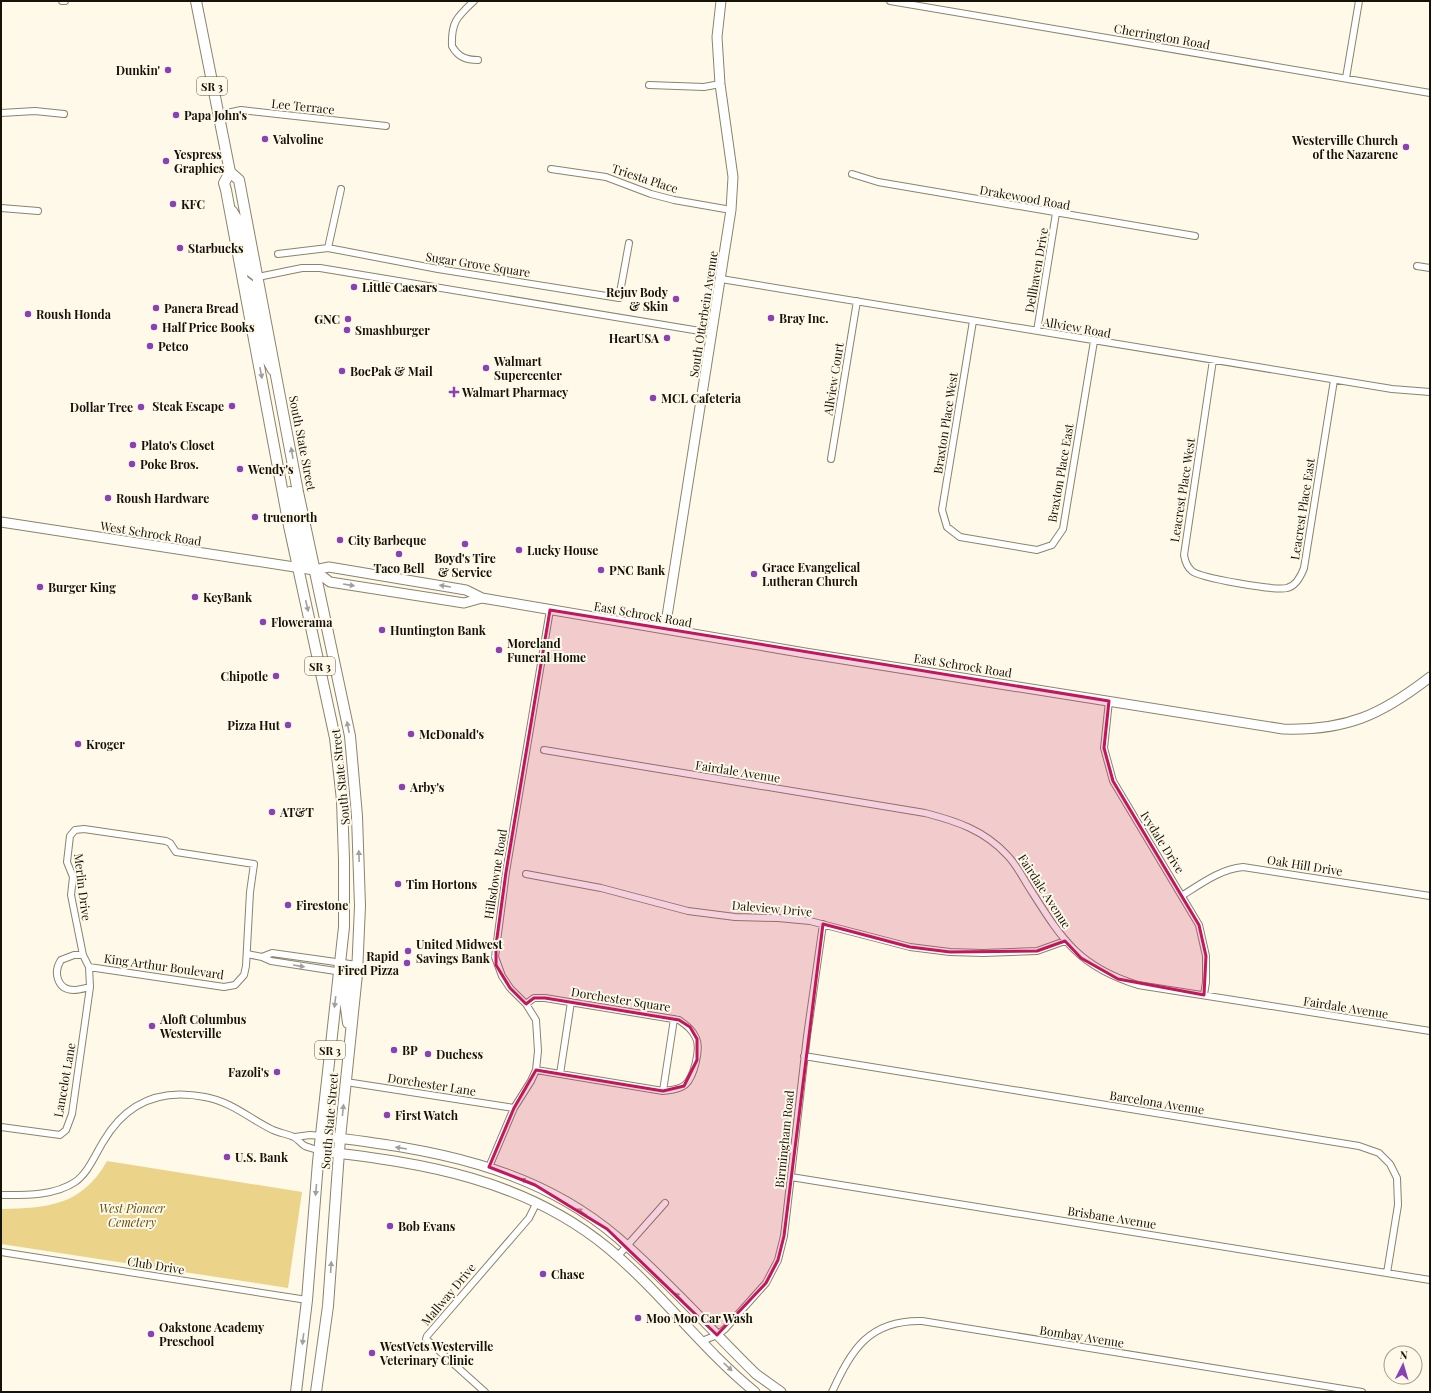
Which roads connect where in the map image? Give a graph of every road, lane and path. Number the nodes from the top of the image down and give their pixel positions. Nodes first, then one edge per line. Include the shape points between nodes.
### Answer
1 (196, 1) edge
2 (474, 1) edge
3 (721, 1) edge
4 (890, 1) edge
5 (1358, 1) edge
6 (478, 60) dead end
7 (1346, 78) junction
8 (720, 84) junction
9 (649, 85) dead end
10 (1430, 93) edge
11 (1, 113) edge
12 (64, 114) dead end
13 (218, 115) junction
14 (386, 126) dead end
15 (551, 169) dead end
16 (230, 172) junction
17 (852, 174) dead end
18 (224, 183) junction
19 (341, 189) dead end
20 (1, 208) edge
21 (229, 208) junction
22 (731, 210) junction
23 (38, 211) dead end
24 (1056, 213) junction
25 (247, 221) junction
26 (1195, 236) dead end
27 (629, 243) dead end
28 (328, 248) junction
29 (278, 254) dead end
30 (1417, 266) dead end
31 (1430, 268) edge
32 (258, 277) junction
33 (721, 279) junction
34 (243, 280) junction
35 (857, 301) junction
36 (973, 321) junction
37 (1037, 331) junction
38 (712, 333) junction
39 (1094, 341) junction
40 (1213, 360) junction
41 (277, 376) junction
42 (1334, 380) junction
43 (1430, 392) edge
44 (276, 450) junction
45 (831, 459) dead end
46 (1, 522) edge
47 (947, 527) joint
48 (298, 568) junction
49 (314, 570) junction
50 (1241, 583) joint
51 (482, 598) junction
52 (550, 610) junction
53 (665, 630) junction
54 (1430, 677) edge
55 (323, 680) junction
56 (1109, 701) junction
57 (544, 750) dead end
58 (338, 765) junction
59 (353, 765) junction
60 (166, 841) joint
61 (526, 874) dead end
62 (344, 882) junction
63 (1183, 895) junction
64 (1430, 896) edge
65 (360, 899) junction
66 (823, 924) junction
67 (359, 929) junction
68 (1064, 941) junction
69 (247, 954) junction
70 (83, 955) junction
71 (89, 967) junction
72 (348, 969) junction
73 (90, 987) junction
74 (1204, 995) junction
75 (571, 1002) junction
76 (526, 1004) junction
77 (674, 1019) junction
78 (1430, 1032) edge
79 (804, 1056) junction
80 (536, 1070) junction
81 (560, 1074) junction
82 (346, 1082) junction
83 (663, 1091) junction
84 (514, 1108) junction
85 (1, 1127) edge
86 (322, 1136) junction
87 (295, 1137) junction
88 (340, 1138) junction
89 (320, 1151) junction
90 (339, 1153) junction
91 (489, 1167) junction
92 (791, 1177) junction
93 (1, 1195) edge
94 (537, 1202) junction
95 (665, 1203) dead end
96 (628, 1246) junction
97 (1, 1252) edge
98 (618, 1257) junction
99 (1387, 1273) junction
100 (1430, 1280) edge
101 (307, 1300) junction
102 (717, 1335) junction
103 (702, 1341) junction
104 (710, 1350) junction
105 (296, 1392) edge
106 (316, 1392) edge
107 (485, 1392) edge
108 (755, 1392) edge
109 (781, 1392) edge
110 (832, 1392) edge
111 (1362, 1392) edge

1 - 13 main road, South State Street / SR 3
2 - 6 street via 457,17 453,26 452,46 462,57
3 - 8 street, South Otterbein Avenue via 717,37
4 - 7 street, Cherrington Road
5 - 7 street
7 - 10 street, Cherrington Road
8 - 9 street via 704,87
8 - 22 street, South Otterbein Avenue via 733,177
11 - 12 street via 34,110
13 - 14 street, Lee Terrace via 241,110
13 - 16 main road, South State Street / SR 3
15 - 22 street, Triesta Place via 606,177 651,194
16 - 18 main road
16 - 25 main road, South State Street / SR 3 via 239,180
17 - 24 street, Drakewood Road via 878,182
18 - 21 main road, South State Street / SR 3
18 - 25 main road via 232,185 238,207
19 - 28 street
20 - 23 street
21 - 32 main road via 241,226 249,270
21 - 34 main road, South State Street / SR 3
22 - 33 street, South Otterbein Avenue
24 - 26 street, Drakewood Road
24 - 37 street, Dellhaven Drive
25 - 32 main road, South State Street / SR 3
27 - 28 street, Sugar Grove Square via 620,298 438,269
28 - 29 street, Sugar Grove Square
30 - 31 street
32 - 38 street via 302,268 320,268
32 - 41 main road, South State Street / SR 3
33 - 35 street, Allview Road
33 - 38 street, South Otterbein Avenue
34 - 41 main road via 252,288 266,357
34 -> 44 main road, South State Street / SR 3
35 - 36 street, Allview Road
35 - 45 street, Allview Court
36 - 37 street, Allview Road
36 - 47 street, Braxton Place West via 942,510
37 - 39 street, Allview Road
38 - 53 street, South Otterbein Avenue
39 - 40 street, Allview Road
39 - 47 street, Braxton Place East via 1063,529 1052,545 1037,550 960,537
40 - 42 street, Allview Road
40 - 50 street, Leacrest Place West via 1184,555 1186,564 1193,572
49 -> 41 main road, South State Street / SR 3
42 - 43 street, Allview Road
42 - 50 street, Leacrest Place East via 1301,576 1288,588 1278,589
44 - 48 main road, South State Street / SR 3
44 - 49 main road via 282,459 305,560
46 - 48 street, West Schrock Road
48 - 49 street, East Schrock Road
48 -> 55 main road, South State Street / SR 3
51 -> 49 street, East Schrock Road via 466,590 329,567
49 -> 51 street, East Schrock Road via 330,582 464,603
59 -> 49 main road, South State Street / SR 3 via 344,704
51 - 52 street, East Schrock Road
52 - 53 street, East Schrock Road
52 - 76 street, Hillsdowne Road via 496,945 496,965 510,988
53 - 56 street, East Schrock Road
54 - 56 street, East Schrock Road via 1392,705 1374,714 1336,727 1319,729 1283,729
55 - 58 main road, South State Street / SR 3
55 - 59 main road via 334,703 342,753
56 - 63 street, Ivydale Drive via 1104,748 1113,781
57 - 68 street, Fairdale Avenue via 955,820 984,835 1008,855
58 - 62 main road, South State Street / SR 3 via 342,800
58 - 65 main road via 345,773 351,877
65 -> 59 main road, South State Street / SR 3 via 358,816
60 - 69 street, King Arthur Boulevard via 176,852 254,864
60 - 70 street, Merlin Drive via 80,828 70,836 67,862 73,877 71,895
61 - 66 street, Daleview Drive via 601,888 688,911
62 - 67 main road via 350,904 350,922
62 - 72 main road, South State Street / SR 3 via 344,927
63 - 64 street, Oak Hill Drive via 1225,871 1243,867
63 - 74 street, Ivydale Drive via 1199,925 1206,956
65 - 67 main road, South State Street / SR 3
66 - 68 street, Daleview Drive via 910,947 950,952 1037,951
66 - 79 street, Birmingham Road
67 - 72 main road, South State Street / SR 3
68 - 74 street, Fairdale Avenue via 1081,958 1118,979 1138,985
69 - 71 street, King Arthur Boulevard via 244,975 230,987
69 - 72 street via 262,957 272,953
70 - 71 street, Merlin Drive
70 - 73 street via 61,960 56,970 57,978 69,989
71 - 73 street, Lancelot Lane
72 - 82 main road, South State Street / SR 3 via 351,1036
72 -> 86 main road, South State Street / SR 3
73 - 85 street, Lancelot Lane via 72,1114 66,1130 56,1135
74 - 78 street, Fairdale Avenue
75 - 76 street, Dorchester Square via 534,998
75 - 77 street, Dorchester Square
75 - 81 street
76 - 80 street, Hillsdowne Road via 538,1028
77 - 83 street
77 - 83 street, Dorchester Square via 690,1027 697,1039 697,1060 684,1086
79 - 92 street, Birmingham Road
79 - 99 street, Barcelona Avenue via 1359,1146 1373,1151 1390,1164 1397,1178 1398,1205
80 - 81 street, Dorchester Square
80 - 84 street, Hillsdowne Road
81 - 83 street, Dorchester Square
82 - 84 street, Dorchester Lane
88 -> 82 main road, South State Street / SR 3
84 - 91 street, Hillsdowne Road
86 - 87 street
86 - 88 street
86 - 89 main road, South State Street / SR 3
87 - 89 street via 305,1146
87 - 93 street via 273,1130 242,1110 223,1102 185,1094 164,1095 150,1098 121,1116 108,1132 92,1163 75,1182 34,1195
88 - 90 main road, South State Street / SR 3
91 -> 88 street via 449,1156
89 - 90 street
89 -> 101 main road, South State Street / SR 3
90 - 94 street via 446,1170 502,1186
106 -> 90 main road, South State Street / SR 3 via 328,1306
96 -> 91 street via 602,1226 535,1184
92 - 99 street, Brisbane Avenue
92 - 102 street, Birmingham Road via 784,1236 778,1260 766,1284
94 - 98 street via 579,1227
94 - 107 street, Mallway Drive via 529,1218 426,1339
95 - 96 street
96 - 98 street
102 -> 96 street
97 - 101 street, Club Drive
98 - 103 street
99 - 100 street, Brisbane Avenue
101 -> 105 main road, South State Street / SR 3
102 - 103 street, Birmingham Road
102 - 104 street, Birmingham Road
102 - 109 street via 756,1374
103 - 104 street
104 -> 108 street
110 - 111 street, Bombay Avenue via 851,1354 859,1344 872,1333 905,1320

